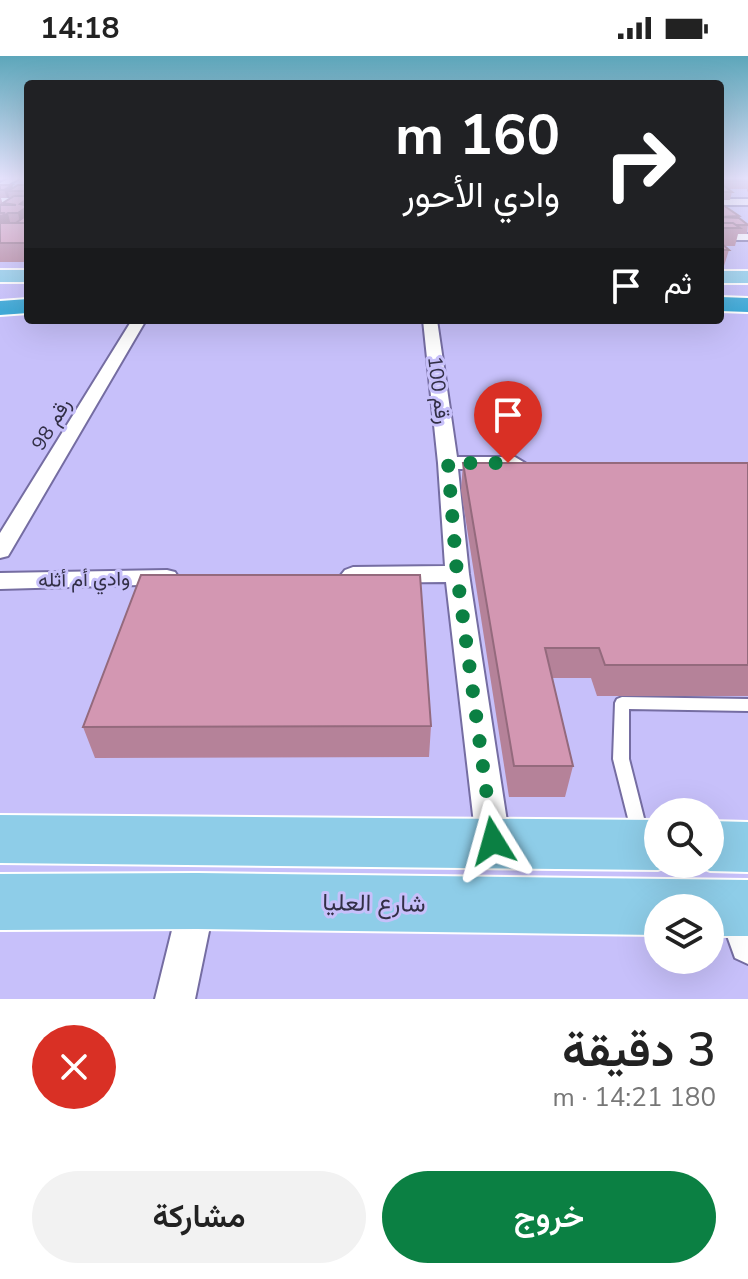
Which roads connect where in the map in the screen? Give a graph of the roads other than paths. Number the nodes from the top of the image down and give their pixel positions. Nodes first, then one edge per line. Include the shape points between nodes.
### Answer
1 (724, 237) edge
2 (748, 237) edge
3 (0, 276) edge
4 (24, 276) edge
5 (0, 286) edge
6 (24, 286) edge
7 (0, 296) edge
8 (24, 296) edge
9 (724, 307) edge
10 (748, 307) edge
11 (24, 308) edge
12 (0, 309) edge
13 (137, 324) edge
14 (431, 324) edge
15 (448, 463) junction
16 (527, 463) edge
17 (0, 551) edge
18 (457, 574) junction
19 (331, 576) edge
20 (189, 578) edge
21 (0, 581) edge
22 (748, 705) edge
23 (644, 827) edge
24 (0, 839) edge
25 (493, 841) junction
26 (644, 845) edge
27 (724, 846) edge
28 (748, 847) edge
29 (197, 901) junction
30 (0, 902) edge
31 (744, 921) edge
32 (175, 999) edge

1 - 2 street
3 - 4 main road
5 - 6 highway
7 - 8 highway
9 - 10 highway
11 - 12 highway
13 - 17 street, رقم 98
14 - 15 street, رقم 100
15 - 16 street
15 - 18 street, رقم 100
18 - 19 street
18 - 25 street, رقم 100
20 - 21 street, وادي أم أثله
22 - 23 lane via 622,703 621,759
24 - 25 main road
25 - 26 main road
27 - 28 main road
29 - 30 main road, شارع العليا
29 - 31 main road, شارع العليا
29 - 32 street

